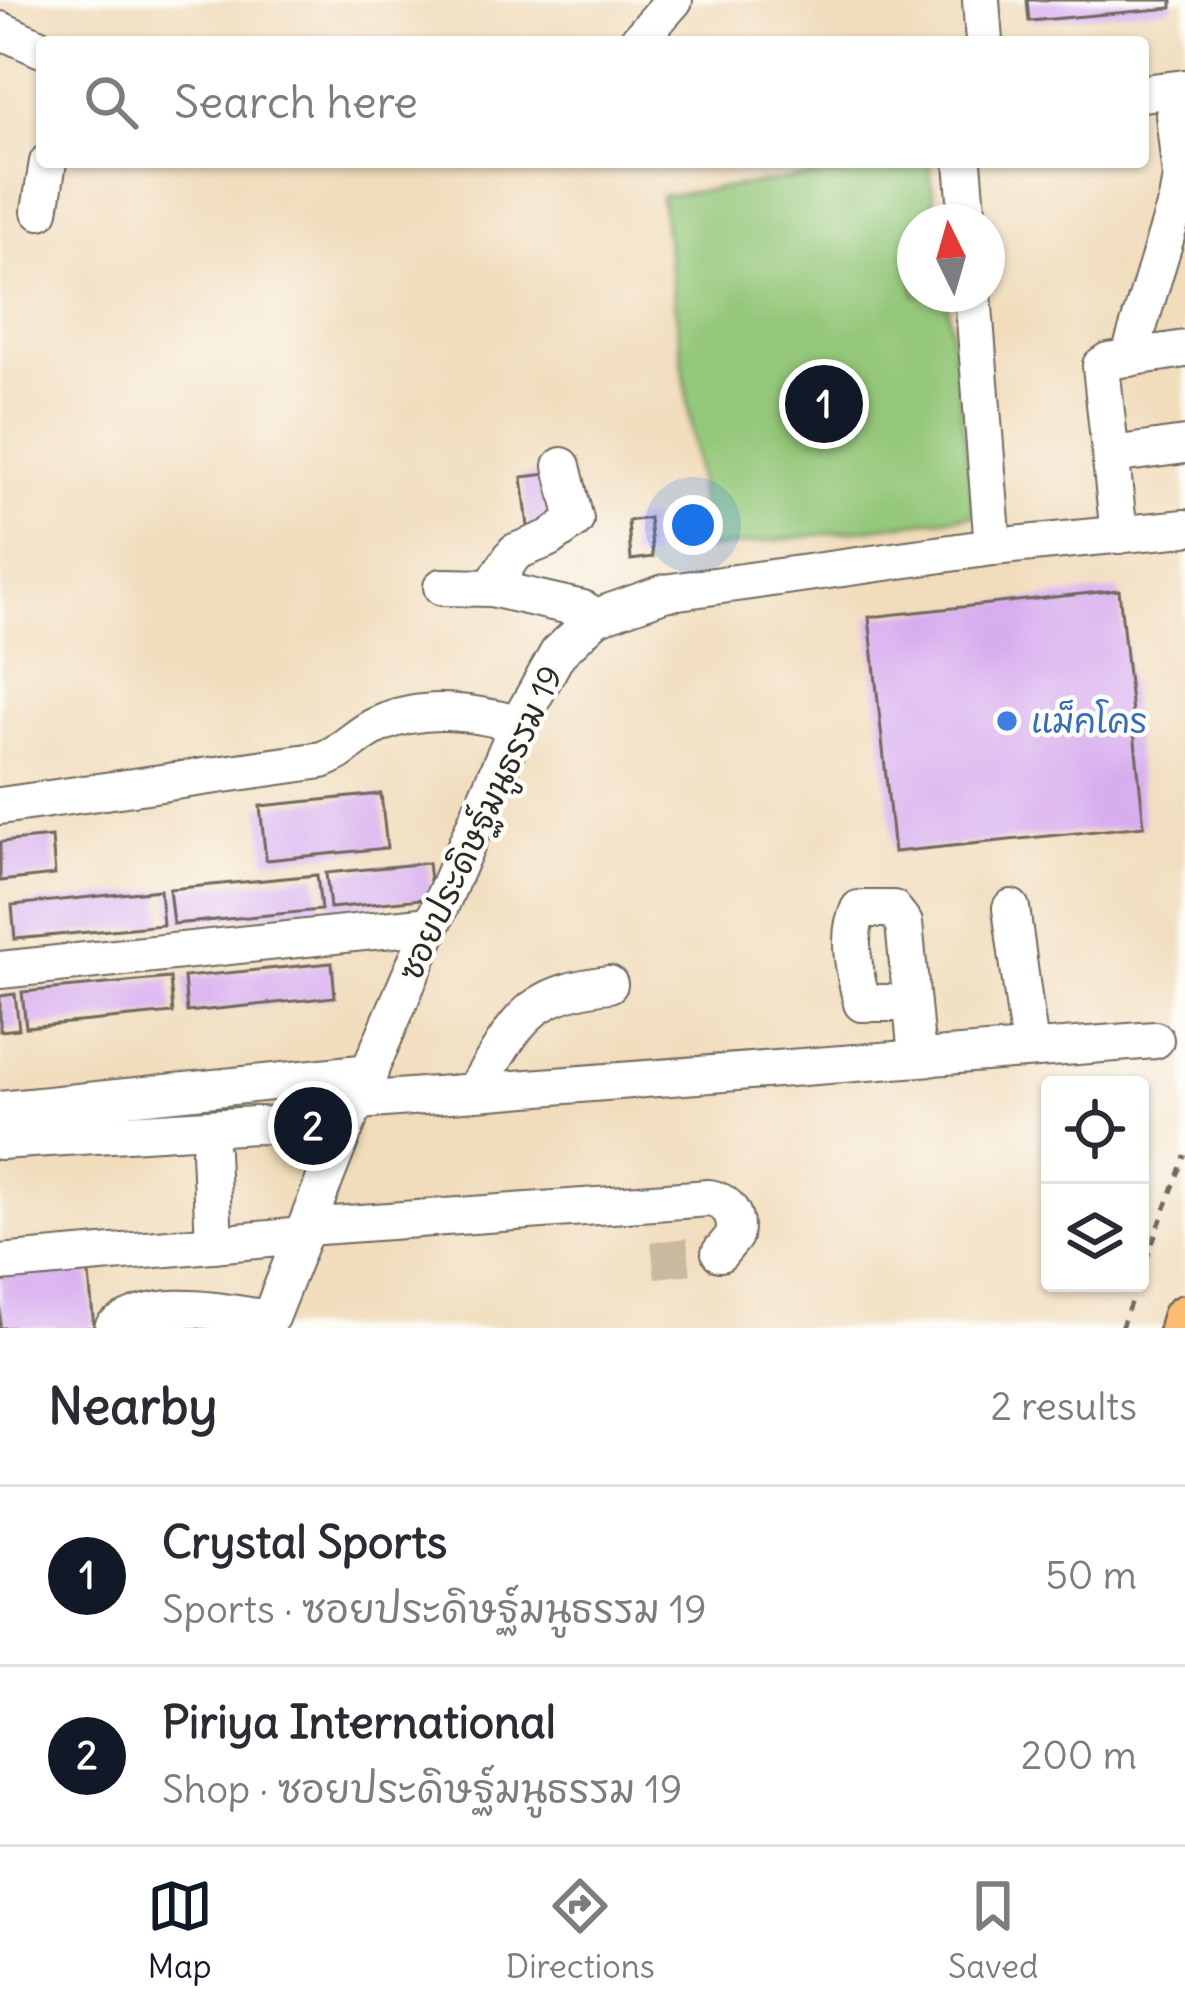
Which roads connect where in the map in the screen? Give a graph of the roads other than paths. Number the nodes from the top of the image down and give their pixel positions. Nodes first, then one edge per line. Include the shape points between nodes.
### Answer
1 (674, 0) edge
2 (981, 0) edge
3 (0, 29) edge
4 (642, 36) edge
5 (984, 36) edge
6 (36, 46) edge
7 (1149, 94) edge
8 (1180, 102) edge
9 (46, 168) edge
10 (964, 168) edge
11 (966, 204) edge
12 (40, 211) dead end
13 (975, 312) edge
14 (1185, 349) edge
15 (1130, 358) junction
16 (1185, 445) edge
17 (1112, 455) junction
18 (562, 466) dead end
19 (1185, 527) edge
20 (1119, 535) junction
21 (992, 547) junction
22 (442, 587) dead end
23 (491, 587) junction
24 (596, 617) junction
25 (518, 724) junction
26 (0, 806) edge
27 (1011, 908) dead end
28 (430, 925) junction
29 (0, 970) edge
30 (608, 984) dead end
31 (912, 1003) dead end
32 (1155, 1040) dead end
33 (1030, 1048) junction
34 (917, 1056) junction
35 (474, 1091) junction
36 (358, 1100) junction
37 (0, 1110) edge
38 (0, 1141) edge
39 (210, 1152) dead end
40 (305, 1231) junction
41 (214, 1244) junction
42 (720, 1253) dead end
43 (0, 1263) edge
44 (1185, 1318) edge
45 (267, 1324) edge
46 (113, 1328) edge
47 (1182, 1328) edge

1 - 4 street
2 - 5 street
3 - 6 street
7 - 8 street
8 - 15 street via 1178,200
9 - 12 street
10 - 11 street
13 - 21 street
14 - 15 street
15 - 17 street via 1100,366
16 - 17 street
17 - 20 street
18 - 23 street via 575,520 515,552
19 - 20 street, ซอยประดิษฐ์มนูธรรม 19
20 - 21 street, ซอยประดิษฐ์มนูธรรม 19
21 - 24 street, ซอยประดิษฐ์มนูธรรม 19 via 664,593
22 - 23 street
23 - 24 street
24 - 25 street, ซอยประดิษฐ์มนูธรรม 19 via 558,653
25 - 26 street via 470,712 419,712 379,724 322,760
25 - 28 street, ซอยประดิษฐ์มนูธรรม 19
27 - 33 street
28 - 29 street
28 - 36 street, ซอยประดิษฐ์มนูธรรม 19
30 - 35 street via 572,988 525,1012
31 - 34 street
32 - 33 street
33 - 34 street
34 - 35 street
35 - 36 street
36 - 37 street
36 - 38 street via 255,1125
36 - 40 street, ซอยประดิษฐ์มนูธรรม 19
39 - 41 street
40 - 41 street
40 - 42 street via 709,1198 733,1216 734,1236
40 - 45 street, ซอยประดิษฐ์มนูธรรม 19
41 - 43 street
44 - 47 main road
45 - 46 street via 182,1307

